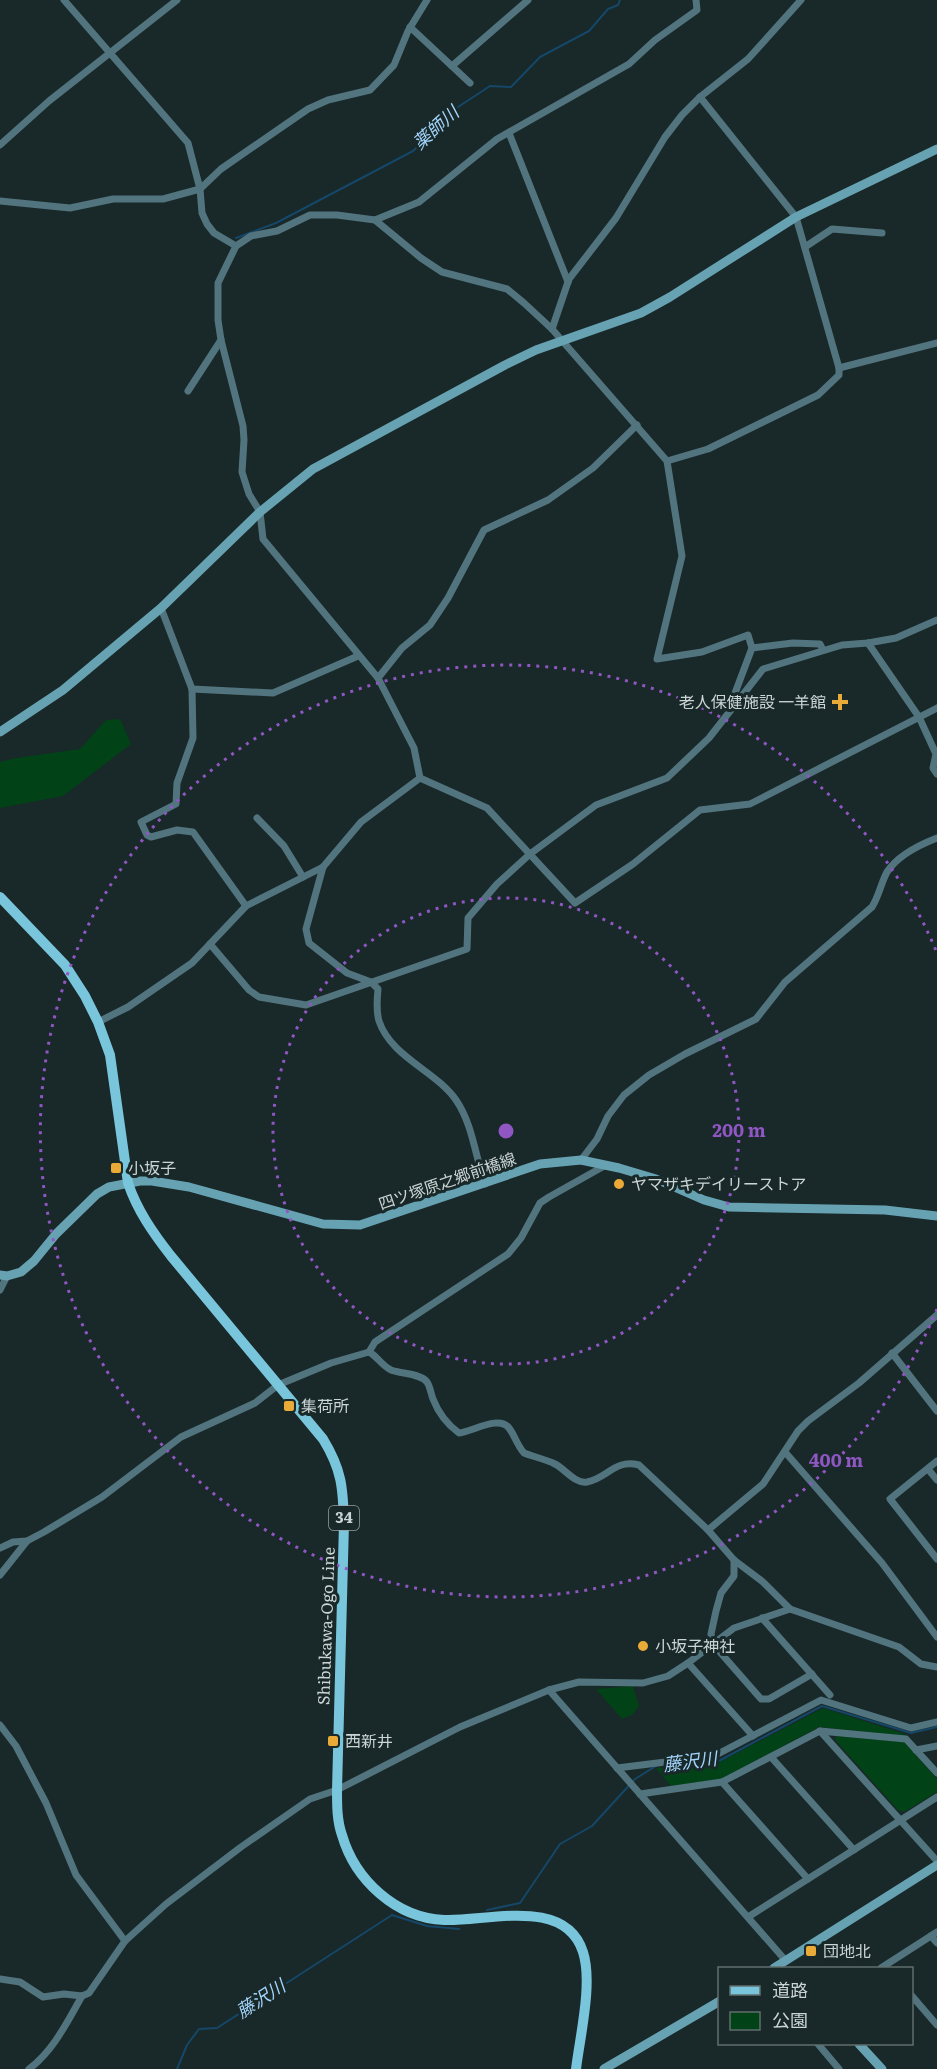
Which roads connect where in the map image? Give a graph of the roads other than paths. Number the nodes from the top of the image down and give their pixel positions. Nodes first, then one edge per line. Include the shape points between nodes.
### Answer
1 (64, 0) edge
2 (177, 0) edge
3 (427, 0) edge
4 (528, 0) edge
5 (696, 0) edge
6 (801, 0) edge
7 (410, 27) junction
8 (108, 53) junction
9 (452, 66) junction
10 (470, 83) dead end
11 (700, 97) junction
12 (509, 133) junction
13 (0, 145) edge
14 (937, 149) edge
15 (200, 189) junction
16 (0, 201) edge
17 (796, 217) junction
18 (375, 220) junction
19 (882, 233) dead end
20 (236, 246) junction
21 (805, 247) junction
22 (568, 282) junction
23 (552, 329) junction
24 (221, 340) junction
25 (562, 341) junction
26 (937, 344) edge
27 (839, 368) junction
28 (188, 391) dead end
29 (637, 425) junction
30 (667, 460) junction
31 (260, 512) junction
32 (161, 608) junction
33 (937, 620) edge
34 (867, 643) junction
35 (752, 648) junction
36 (823, 650) junction
37 (358, 656) junction
38 (378, 678) junction
39 (192, 689) junction
40 (937, 708) edge
41 (725, 717) junction
42 (919, 717) junction
43 (0, 732) edge
44 (937, 774) edge
45 (420, 778) junction
46 (257, 818) dead end
47 (937, 838) edge
48 (530, 854) junction
49 (322, 867) junction
50 (303, 877) junction
51 (0, 897) edge
52 (246, 906) junction
53 (210, 944) junction
54 (371, 982) junction
55 (98, 1022) junction
56 (581, 1160) junction
57 (606, 1165) junction
58 (128, 1183) junction
59 (485, 1184) junction
60 (937, 1216) edge
61 (4, 1276) edge
62 (0, 1290) edge
63 (937, 1315) edge
64 (369, 1352) junction
65 (892, 1353) junction
66 (278, 1386) junction
67 (937, 1412) edge
68 (785, 1452) junction
69 (937, 1461) edge
70 (928, 1468) junction
71 (937, 1480) edge
72 (708, 1530) junction
73 (27, 1541) junction
74 (0, 1548) edge
75 (937, 1559) edge
76 (734, 1560) junction
77 (0, 1575) edge
78 (790, 1609) junction
79 (762, 1618) junction
80 (937, 1636) edge
81 (712, 1643) junction
82 (688, 1663) junction
83 (937, 1666) edge
84 (812, 1674) junction
85 (549, 1690) junction
86 (830, 1695) dead end
87 (937, 1722) edge
88 (0, 1725) edge
89 (820, 1731) junction
90 (753, 1736) junction
91 (937, 1746) edge
92 (916, 1750) junction
93 (771, 1757) junction
94 (618, 1768) junction
95 (937, 1773) edge
96 (722, 1782) junction
97 (337, 1790) junction
98 (640, 1794) junction
99 (937, 1797) edge
100 (900, 1821) junction
101 (854, 1850) junction
102 (937, 1863) edge
103 (808, 1879) junction
104 (748, 1917) junction
105 (934, 1934) edge
106 (125, 1941) junction
107 (937, 1944) edge
108 (790, 1965) edge
109 (886, 1967) edge
110 (0, 1979) edge
111 (82, 1996) junction
112 (913, 1997) edge
113 (718, 2002) edge
114 (937, 2025) edge
115 (820, 2045) edge
116 (861, 2045) edge
117 (29, 2069) edge
118 (576, 2069) edge
119 (604, 2069) edge
120 (839, 2069) edge
121 (882, 2069) edge

1 - 8 street
2 - 8 street
3 - 7 street
4 - 9 street
5 - 12 street via 697,10 629,64
6 - 11 street via 748,59
7 - 9 street
7 - 15 street via 394,65 370,90 308,109 221,169
8 - 13 street
8 - 15 street via 188,143
9 - 10 street
11 - 17 street
11 - 22 street via 665,137 616,218
12 - 18 street via 418,202
12 - 22 street
14 - 17 street
15 - 16 street via 163,199 113,198 70,208
15 - 20 street via 207,224
17 - 21 street
17 - 25 street via 670,297
18 - 20 street via 310,214 278,231 251,236
18 - 23 street via 442,272 507,289
19 - 21 street via 832,229
20 - 24 street via 218,284
21 - 27 street
22 - 23 street
23 - 25 street
24 - 28 street
24 - 31 street via 243,426 242,472
25 - 29 street
25 - 31 street via 505,365 313,470
26 - 27 street
27 - 30 street via 839,375 818,395 708,449
29 - 30 street
29 - 38 street via 593,468 548,500 484,530 430,625 402,648
30 - 35 street via 682,556 657,659 702,652 748,636
31 - 32 street
31 - 37 street via 263,538
32 - 39 street
32 - 43 street via 63,690
33 - 34 street via 896,638
34 - 36 street
34 - 42 street
35 - 36 street via 802,643 820,644
35 - 41 street
36 - 41 street via 763,669
37 - 38 street
37 - 39 street via 273,693
38 - 45 street via 414,748
39 - 52 street via 193,738 177,783 176,804 141,822 151,837 177,830 193,832
40 - 42 street
41 - 48 street via 667,778 596,805
42 - 44 street via 936,754 933,768
42 - 48 street via 750,804 699,810 633,864 575,903
45 - 48 street via 487,808
45 - 49 street via 361,822
46 - 50 street via 284,846
47 - 56 street via 916,846 894,864 872,907 785,982 756,1019 685,1054 624,1095
48 - 54 street via 468,918 467,949
49 - 50 street
49 - 54 street via 306,929 309,943 347,973
50 - 52 street
51 - 55 main road, Shibukawa-Ogo Line / 34 via 65,965
52 - 53 street
53 - 54 street via 259,997 306,1005
53 - 55 street via 192,963 128,1007
54 - 59 street via 378,989 379,1021 390,1039 450,1092 461,1108
55 - 58 main road, Shibukawa-Ogo Line / 34 via 110,1055
56 - 57 street, 四ツ塚原之郷前橋線
56 - 59 street, 四ツ塚原之郷前橋線 via 540,1164
57 - 60 street, 四ツ塚原之郷前橋線 via 729,1207 885,1210
57 - 64 street via 540,1203 508,1254 375,1342
58 - 59 street, 四ツ塚原之郷前橋線 via 169,1183 338,1226 377,1221
58 - 61 street, 四ツ塚原之郷前橋線 via 97,1194 34,1261 21,1272
58 - 66 main road, Shibukawa-Ogo Line / 34 via 134,1200 164,1246
61 - 62 street
63 - 65 street
64 - 66 street
64 - 72 street via 390,1370 423,1378 434,1402 459,1433 496,1422 504,1424 524,1453 556,1464 586,1482 619,1465 639,1465
65 - 67 street
65 - 68 street via 808,1421
66 - 73 street via 255,1403 181,1437 102,1497
66 - 97 main road, Shibukawa-Ogo Line / 34 via 323,1439 342,1485
68 - 72 street via 763,1484
68 - 80 street via 882,1563
69 - 70 street
70 - 71 street
70 - 75 street via 890,1499
72 - 76 street
73 - 74 street
73 - 77 street
76 - 78 street via 764,1582
76 - 81 street via 734,1576 721,1593
78 - 79 street
78 - 83 street via 899,1647 921,1664
79 - 81 street via 734,1628
79 - 84 street
81 - 82 street
81 - 84 street via 761,1699 769,1700
82 - 85 street via 668,1676 643,1683 579,1682
82 - 90 street
84 - 86 street
85 - 94 street
85 - 97 street via 460,1727
87 - 90 street via 911,1728 821,1700
88 - 106 street via 16,1746 46,1803 76,1875
89 - 92 street via 906,1739
89 - 93 street
89 - 100 street
90 - 94 street via 714,1755
91 - 92 street
92 - 95 street
93 - 96 street
93 - 101 street
94 - 98 street
96 - 98 street
96 - 103 street
97 - 106 street via 310,1799 241,1847
97 - 118 main road, Shibukawa-Ogo Line / 34 via 337,1816 346,1847 364,1878 390,1902 443,1920 543,1917 571,1933 583,1950 588,1971
98 - 104 street
99 - 100 street
100 - 101 street
100 - 102 street
101 - 103 street
102 - 108 street
103 - 104 street
104 - 108 street
105 - 107 street
105 - 109 street
106 - 111 street via 89,1993
110 - 111 street via 20,1982 43,1997
111 - 117 street via 58,2038
112 - 114 street
113 - 119 street
115 - 120 street
116 - 121 street

